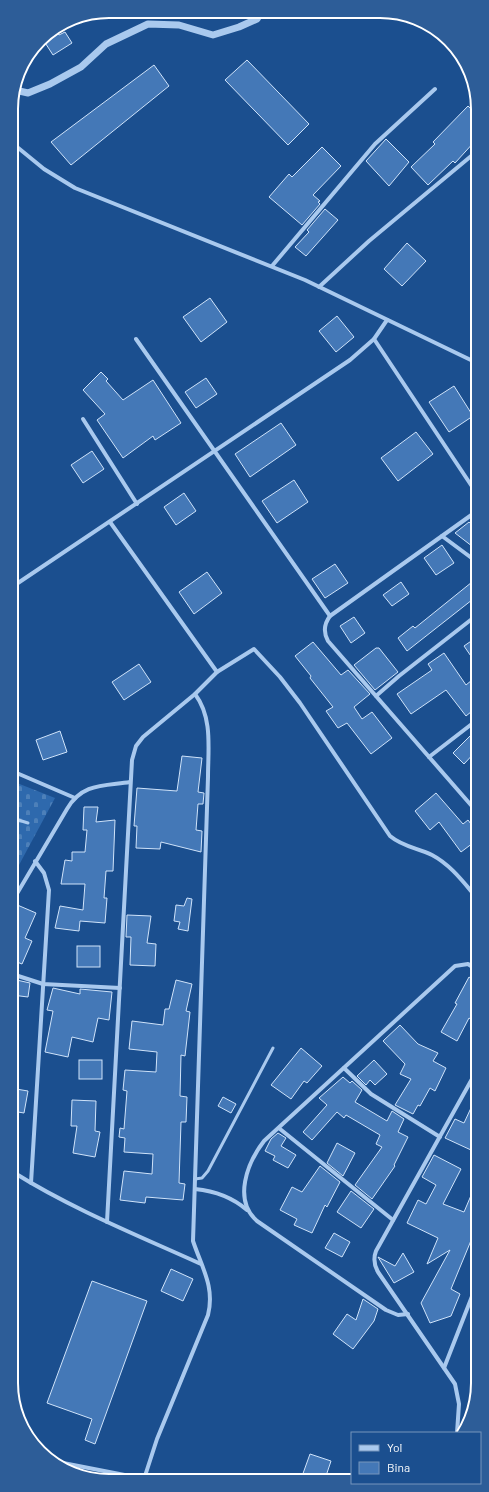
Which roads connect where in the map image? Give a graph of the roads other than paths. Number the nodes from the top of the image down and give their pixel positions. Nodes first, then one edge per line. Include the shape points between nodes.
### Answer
1 (258, 18) edge
2 (435, 89) dead end
3 (20, 91) edge
4 (18, 148) edge
5 (471, 156) edge
6 (272, 266) junction
7 (319, 287) junction
8 (387, 320) junction
9 (374, 339) junction
10 (136, 340) dead end
11 (471, 361) edge
12 (83, 419) dead end
13 (216, 451) junction
14 (471, 485) edge
15 (137, 504) junction
16 (471, 515) edge
17 (110, 522) junction
18 (442, 536) junction
19 (471, 558) edge
20 (18, 583) edge
21 (330, 616) junction
22 (471, 620) edge
23 (217, 672) junction
24 (194, 694) junction
25 (376, 696) junction
26 (471, 725) edge
27 (429, 757) junction
28 (18, 774) edge
29 (130, 782) junction
30 (75, 798) junction
31 (471, 805) edge
32 (18, 820) edge
33 (28, 823) dead end
34 (35, 861) junction
35 (18, 891) edge
36 (471, 891) edge
37 (471, 966) edge
38 (18, 976) edge
39 (43, 984) junction
40 (120, 988) junction
41 (274, 1048) dead end
42 (344, 1068) junction
43 (471, 1081) edge
44 (280, 1129) junction
45 (440, 1137) junction
46 (18, 1175) edge
47 (195, 1179) junction
48 (32, 1183) junction
49 (195, 1189) junction
50 (248, 1211) junction
51 (393, 1220) junction
52 (108, 1222) junction
53 (201, 1264) junction
54 (471, 1299) edge
55 (408, 1314) junction
56 (444, 1368) junction
57 (457, 1432) edge
58 (67, 1464) edge
59 (119, 1474) edge
60 (146, 1474) edge

1 - 3 street via 239,28 213,36 180,25 148,24 106,44 81,67 50,84 28,93
2 - 6 street via 374,144
4 - 6 street via 44,169 75,188
5 - 7 street via 369,240
6 - 7 street
7 - 8 street
8 - 9 street
8 - 11 street
9 - 13 street via 350,360
9 - 14 street
10 - 13 street
12 - 15 street
13 - 15 street
13 - 21 street
15 - 17 street
16 - 18 street
17 - 20 street
17 - 23 street
18 - 19 street
18 - 21 street
21 - 25 street via 324,628 326,637
22 - 25 street
23 - 24 street
23 - 36 street via 254,649 300,703 390,836 401,844 440,859
24 - 29 street via 140,740 133,752
24 - 47 street via 202,705 208,731
25 - 27 street
26 - 27 street
27 - 31 street
28 - 30 street
29 - 30 street via 88,788
29 - 40 street
30 - 34 street
32 - 33 lane
34 - 35 street
34 - 39 street via 44,873 49,890
37 - 42 street via 455,966
38 - 39 street
39 - 40 street
39 - 48 street
40 - 52 street
41 - 47 lane via 208,1171 202,1178
42 - 44 street
42 - 45 street via 371,1094
43 - 45 street
44 - 50 street via 258,1149 249,1167 244,1195
44 - 51 street
45 - 51 street
46 - 48 street
47 - 49 street
48 - 52 street
49 - 50 street via 224,1195
49 - 53 street via 194,1241
50 - 55 street via 257,1221 386,1310 398,1315
51 - 55 street via 376,1251 374,1262 378,1272
52 - 53 street
53 - 60 street via 210,1288 208,1315 157,1439
54 - 56 street
55 - 56 street
56 - 57 street via 455,1384 458,1394
58 - 59 street

